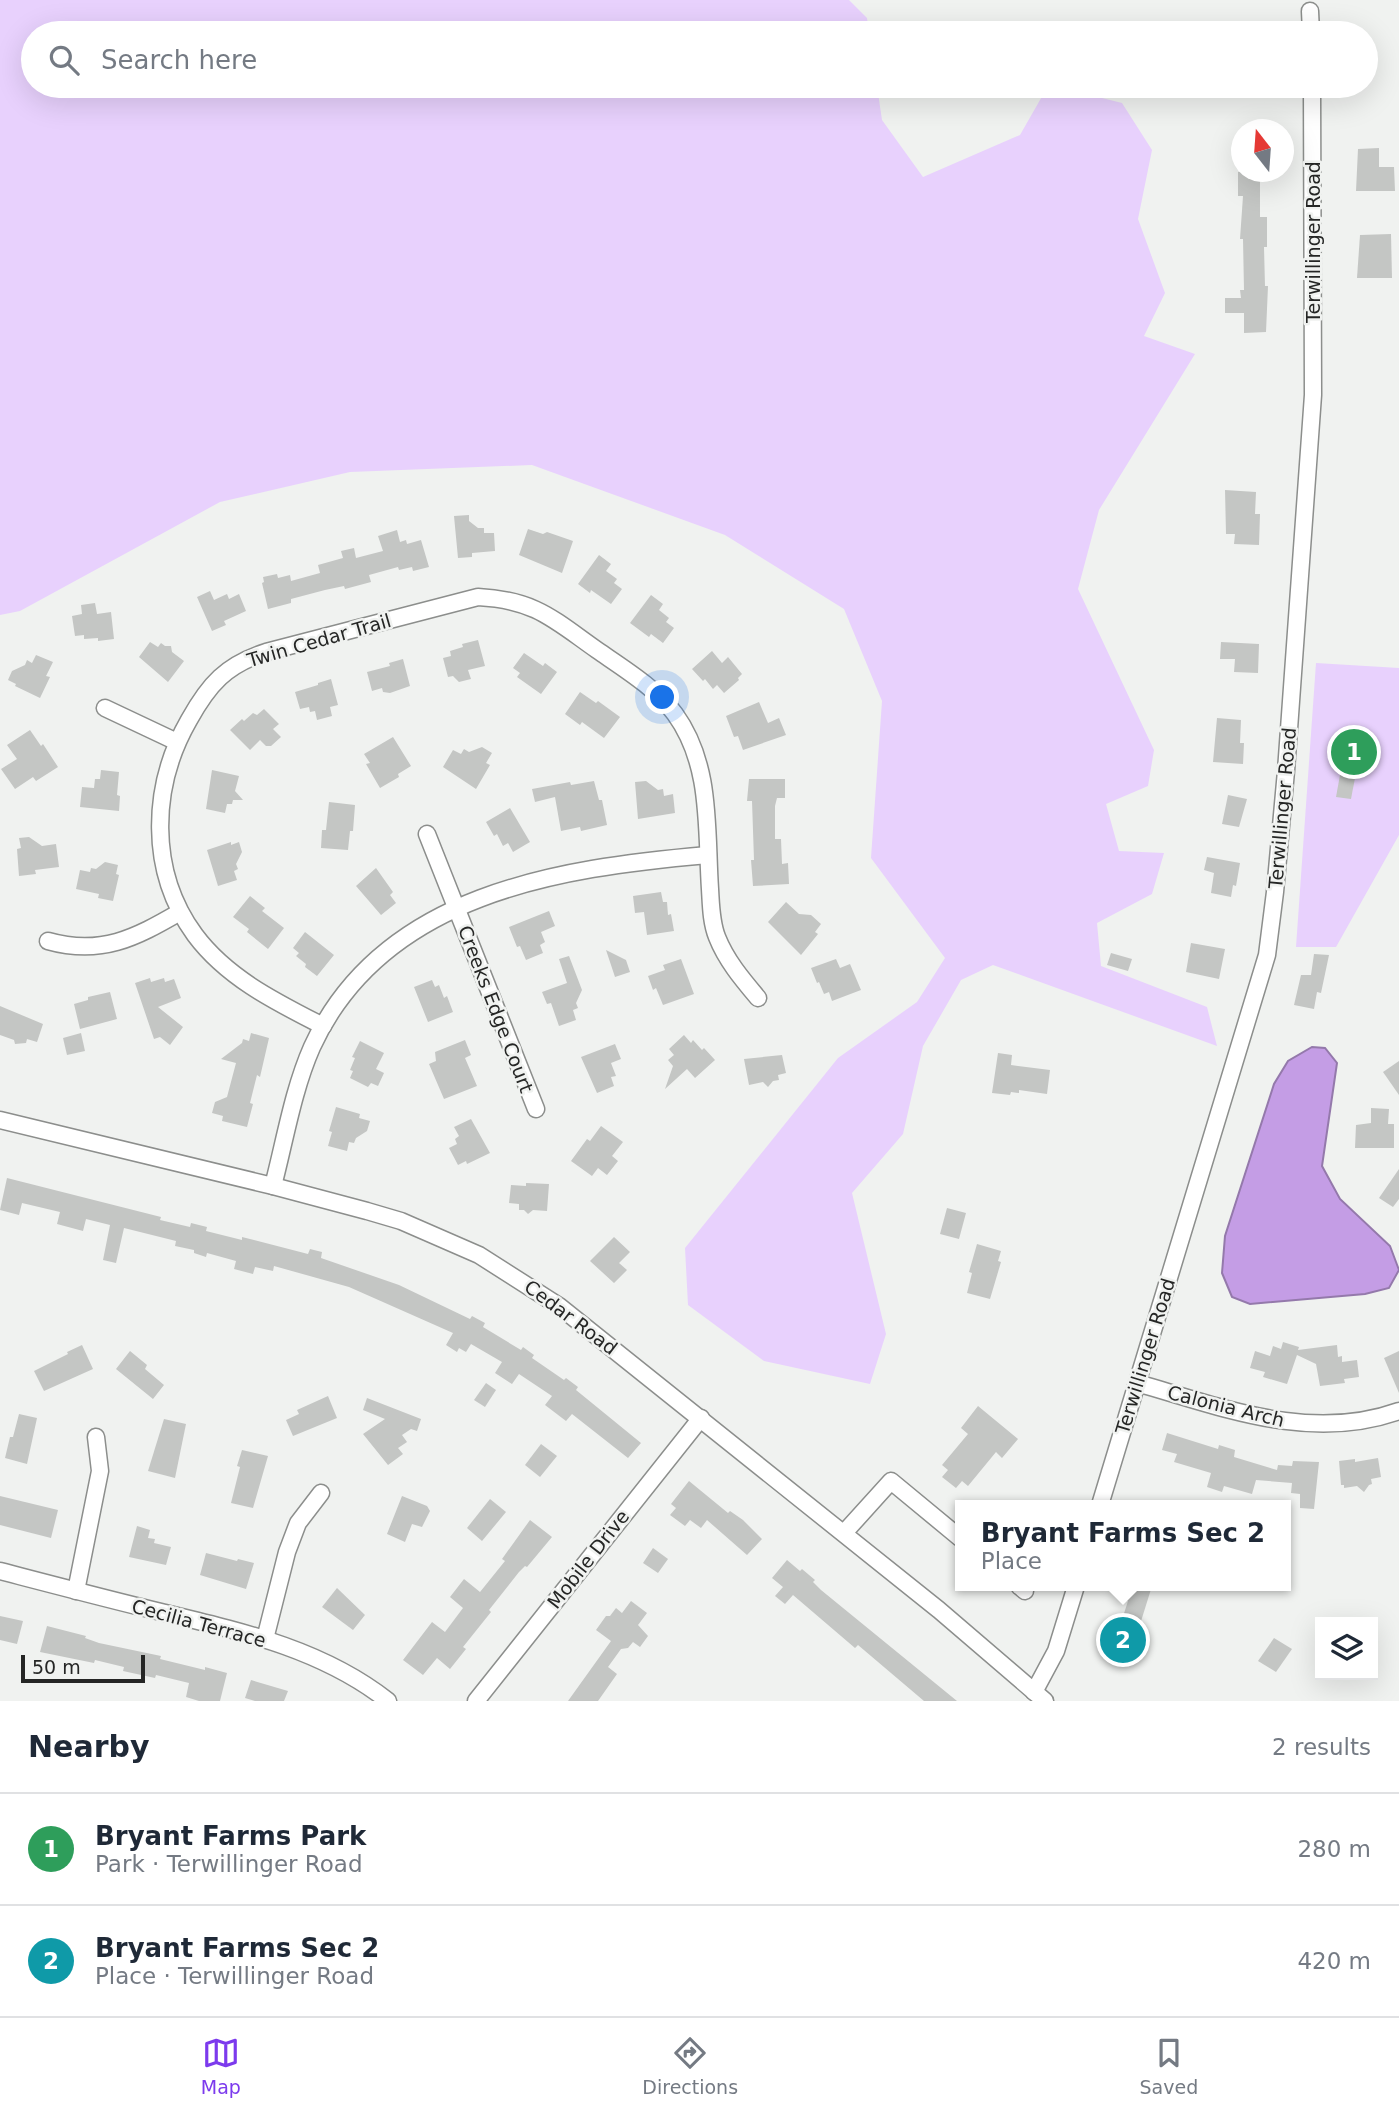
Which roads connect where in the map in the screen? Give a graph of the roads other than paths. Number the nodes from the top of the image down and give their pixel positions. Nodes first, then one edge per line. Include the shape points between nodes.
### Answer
1 (1310, 11) dead end
2 (1310, 21) edge
3 (1312, 98) edge
4 (105, 708) dead end
5 (177, 742) junction
6 (427, 835) dead end
7 (708, 856) junction
8 (457, 908) junction
9 (180, 912) junction
10 (48, 941) dead end
11 (758, 998) dead end
12 (323, 1026) junction
13 (536, 1109) dead end
14 (0, 1120) edge
15 (273, 1186) junction
16 (1137, 1383) junction
17 (1399, 1411) edge
18 (701, 1418) junction
19 (96, 1437) dead end
20 (321, 1493) dead end
21 (1102, 1500) edge
22 (844, 1533) junction
23 (955, 1534) edge
24 (0, 1572) edge
25 (76, 1591) junction
26 (1074, 1591) edge
27 (265, 1639) junction
28 (1040, 1696) edge
29 (388, 1701) edge
30 (476, 1701) edge

1 - 2 street
3 - 16 street, Terwillinger Road via 1313,394 1275,892 1264,965
4 - 5 street
5 - 7 street, Twin Cedar Trail via 204,692 235,665 257,655 461,600 505,598 541,610 626,671 675,714 701,766
5 - 9 street, Twin Cedar Trail via 162,790 160,844
6 - 8 street, Creeks Edge Court
7 - 8 street via 584,870
7 - 11 street, Twin Cedar Trail via 717,936 726,956
8 - 12 street via 393,944 346,990
8 - 13 street, Creeks Edge Court
9 - 10 street via 113,944 74,947
9 - 12 street, Twin Cedar Trail via 225,968
12 - 15 street via 302,1075
14 - 15 street, Cedar Road
15 - 18 street, Cedar Road via 401,1221 479,1255 559,1306
16 - 17 street, Calonia Arch via 1287,1423 1328,1425
16 - 21 street, Terwillinger Road
18 - 22 street, Cedar Road
18 - 30 street, Mobile Drive
19 - 25 street via 100,1471
20 - 27 street via 299,1523 287,1552
22 - 23 street via 891,1481
22 - 28 street, Cedar Road
24 - 25 street, Cecilia Terrace
25 - 27 street, Cecilia Terrace
26 - 28 street
27 - 29 street, Cecilia Terrace via 320,1660

